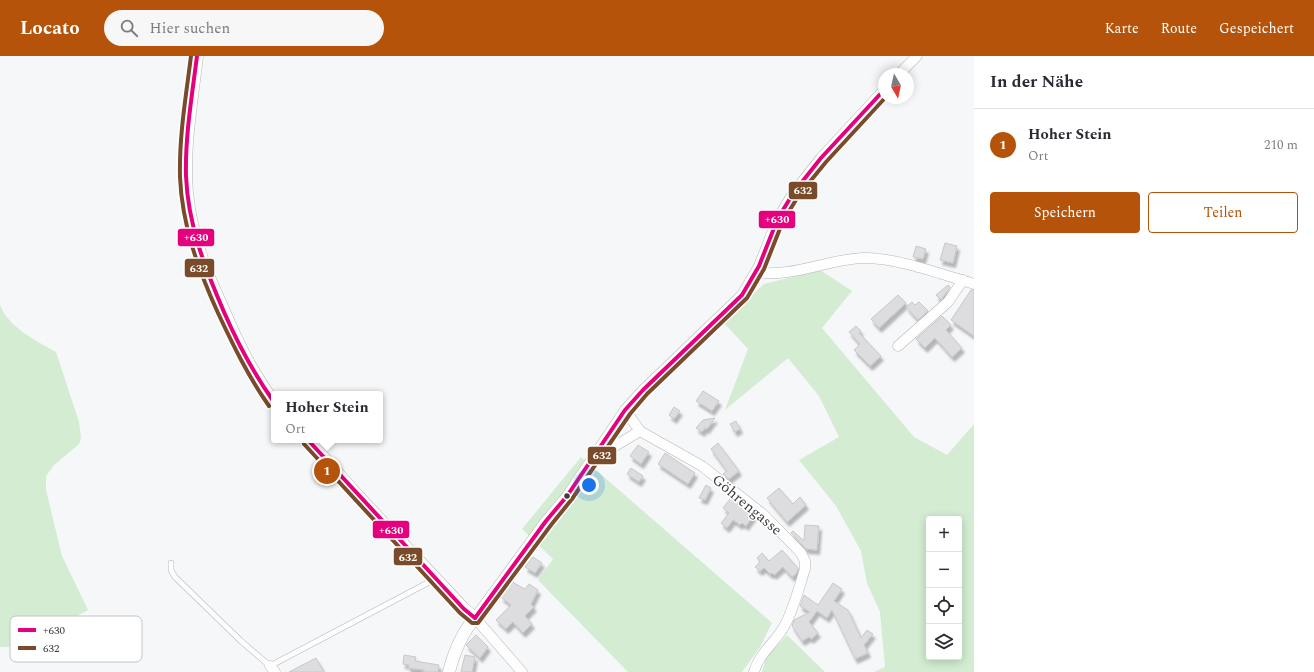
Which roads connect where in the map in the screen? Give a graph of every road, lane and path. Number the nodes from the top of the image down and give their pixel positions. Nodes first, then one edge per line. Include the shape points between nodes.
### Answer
1 (197, 56) edge
2 (917, 56) edge
3 (905, 68) edge
4 (878, 96) edge
5 (756, 272) junction
6 (963, 280) junction
7 (974, 284) edge
8 (898, 346) dead end
9 (271, 398) edge
10 (625, 410) junction
11 (640, 432) junction
12 (311, 443) edge
13 (593, 459) junction
14 (171, 563) dead end
15 (436, 578) junction
16 (475, 618) junction
17 (273, 669) edge
18 (449, 672) edge
19 (522, 672) edge
20 (754, 672) edge

1 - 9 street via 186,165 191,222 204,266 234,335 256,377
2 - 3 street
4 - 5 street via 807,173 778,218
5 - 6 street via 776,274 845,259 882,258
5 - 10 street via 742,295
6 - 7 street
6 - 8 street via 948,302
10 - 11 street, Göhrengasse
10 - 13 street
11 - 13 street
11 - 20 street, Göhrengasse via 702,466 750,504 801,553 805,561 805,569 789,616
12 - 15 street
13 - 16 street
14 - 17 lane via 175,577
15 - 16 street
15 - 17 lane
16 - 18 street via 458,644
16 - 19 street

